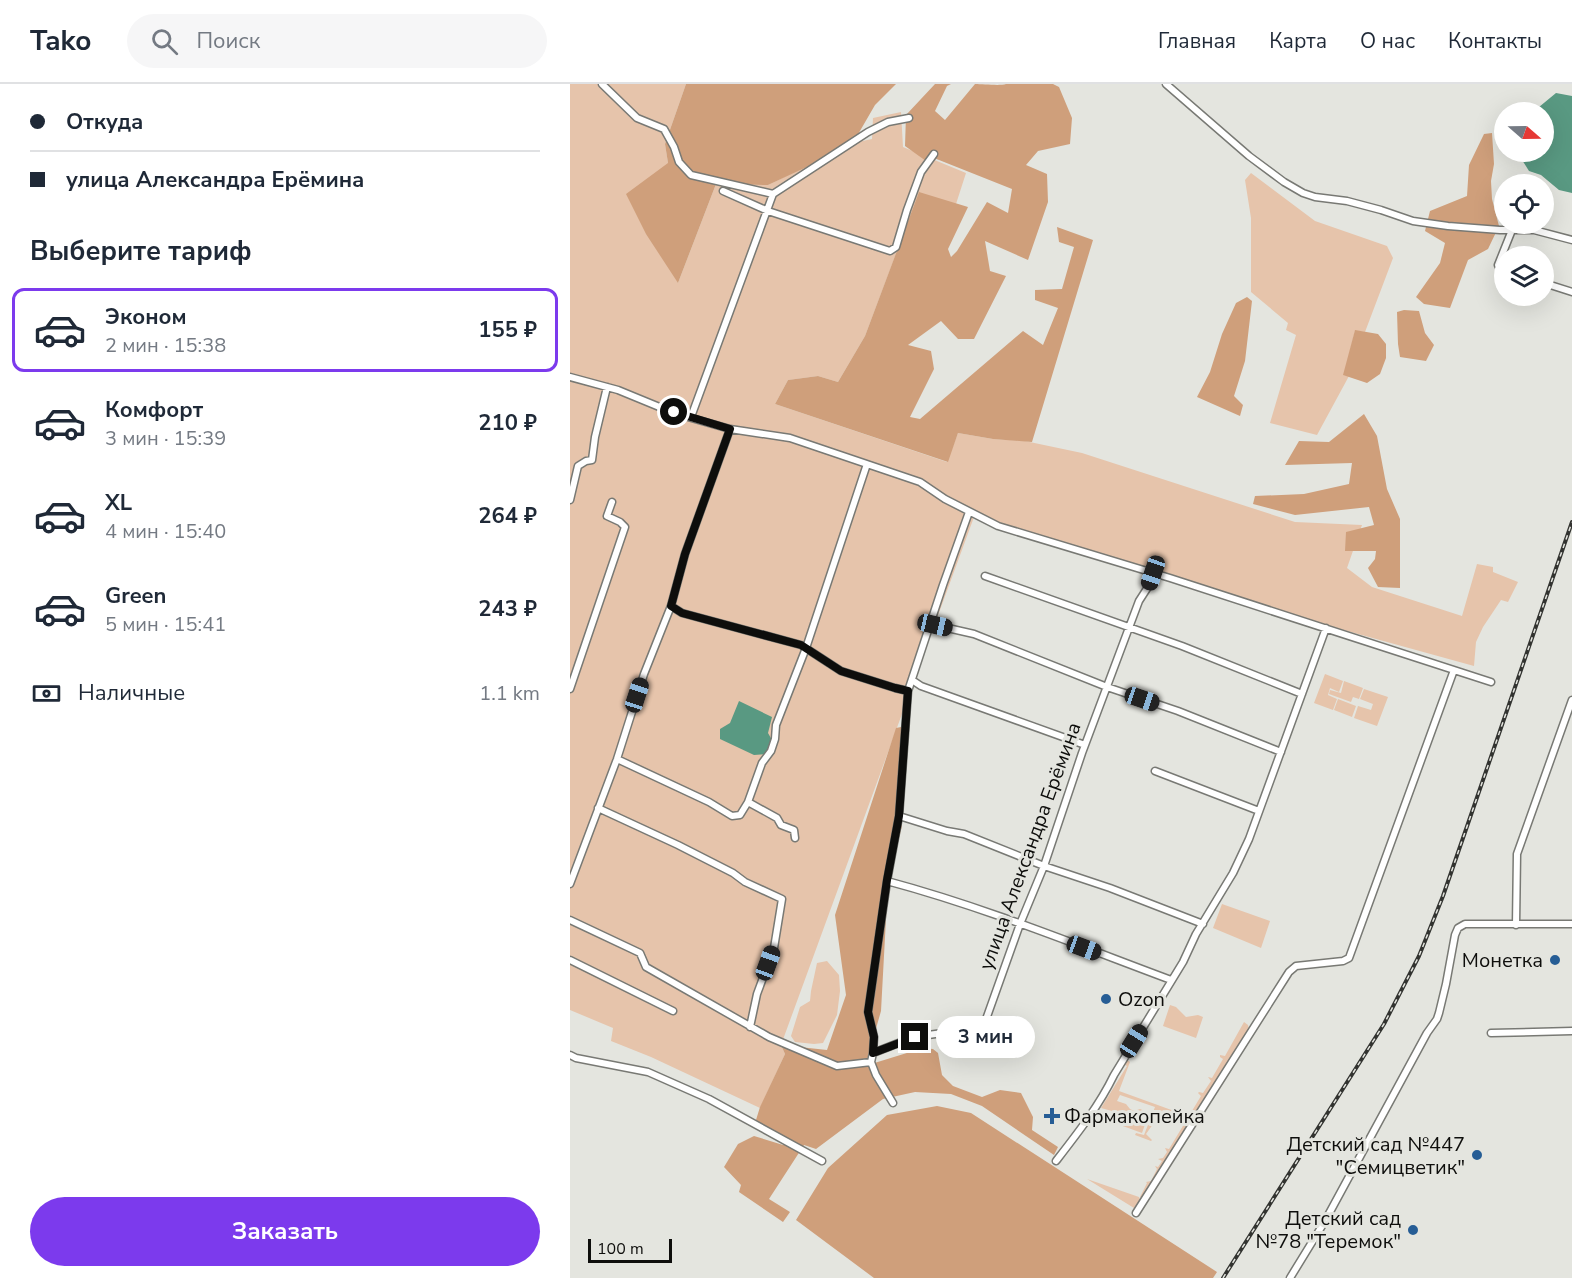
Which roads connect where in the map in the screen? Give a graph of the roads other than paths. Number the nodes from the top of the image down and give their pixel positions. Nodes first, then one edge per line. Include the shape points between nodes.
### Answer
1 (602, 84) edge
2 (1166, 84) edge
3 (909, 118) dead end
4 (934, 154) dead end
5 (723, 191) dead end
6 (773, 194) junction
7 (768, 211) junction
8 (1494, 229) edge
9 (1549, 234) edge
10 (1572, 240) edge
11 (1554, 286) edge
12 (1572, 292) edge
13 (570, 377) edge
14 (608, 387) junction
15 (691, 417) junction
16 (730, 429) junction
17 (867, 464) junction
18 (570, 500) edge
19 (612, 502) dead end
20 (969, 512) junction
21 (1153, 573) junction
22 (985, 576) dead end
23 (671, 606) junction
24 (930, 624) junction
25 (1129, 628) junction
26 (1326, 628) junction
27 (806, 648) junction
28 (1454, 670) junction
29 (912, 680) junction
30 (1491, 682) dead end
31 (1107, 687) junction
32 (570, 689) edge
33 (908, 691) junction
34 (1302, 694) junction
35 (1572, 700) edge
36 (1085, 746) junction
37 (1281, 752) junction
38 (617, 759) junction
39 (1155, 771) dead end
40 (748, 802) junction
41 (598, 808) junction
42 (1259, 811) junction
43 (899, 816) junction
44 (795, 838) dead end
45 (1044, 866) junction
46 (887, 880) junction
47 (570, 884) edge
48 (570, 920) edge
49 (1020, 924) junction
50 (1203, 924) junction
51 (1572, 924) edge
52 (1516, 925) junction
53 (570, 960) edge
54 (1171, 980) junction
55 (673, 1011) dead end
56 (750, 1026) junction
57 (1572, 1031) edge
58 (1491, 1033) dead end
59 (873, 1053) junction
60 (570, 1055) edge
61 (870, 1062) junction
62 (893, 1103) dead end
63 (822, 1161) dead end
64 (1056, 1161) dead end
65 (1136, 1213) dead end
66 (1290, 1278) edge

1 - 6 street via 637,118 664,129 679,162 691,175
2 - 8 street via 1249,156 1303,193 1347,201 1413,221
3 - 6 street via 888,122 868,132
4 - 7 street via 921,172 896,247 890,251
5 - 7 street
6 - 7 street
7 - 15 street
9 - 10 street
11 - 12 street
13 - 14 street
14 - 15 street
14 - 18 street via 592,460 578,466
15 - 16 street
16 - 17 street via 790,438
16 - 23 street via 685,554
17 - 20 street via 920,482
17 - 27 street
19 - 32 street via 606,516 625,527
20 - 21 street via 998,526
20 - 24 street
21 - 25 street, улица Александра Ерёмина
21 - 26 street
22 - 25 street
23 - 27 street via 682,613
23 - 38 street
24 - 29 street
24 - 31 street via 974,634
25 - 31 street, улица Александра Ерёмина
25 - 34 street
26 - 28 street
26 - 34 street
27 - 33 street via 841,671
27 - 40 street via 776,725 771,751 762,763
28 - 30 street
28 - 65 street via 1349,958 1296,966 1289,972
29 - 33 street
29 - 36 street
31 - 36 street, улица Александра Ерёмина
31 - 37 street
33 - 43 street
34 - 37 street
35 - 52 street via 1518,854
36 - 45 street, улица Александра Ерёмина
37 - 42 street
38 - 40 street via 732,816 740,815
38 - 41 street
39 - 42 street
40 - 44 street via 794,830
41 - 47 street
41 - 56 street via 783,898 774,948
42 - 50 street via 1233,873
43 - 45 street via 964,834
43 - 46 street
45 - 49 street, улица Александра Ерёмина
45 - 50 street
46 - 49 street
46 - 59 street via 868,1012
48 - 56 street via 640,953 646,967
49 - 54 street
49 - 59 street, улица Александра Ерёмина via 984,1025 915,1037
50 - 54 street
51 - 52 street
52 - 66 street via 1465,924 1458,928 1437,1019
53 - 55 street
54 - 64 street via 1107,1089
56 - 61 street via 837,1066
57 - 58 street
59 - 61 street
60 - 63 street via 648,1072
61 - 62 street

